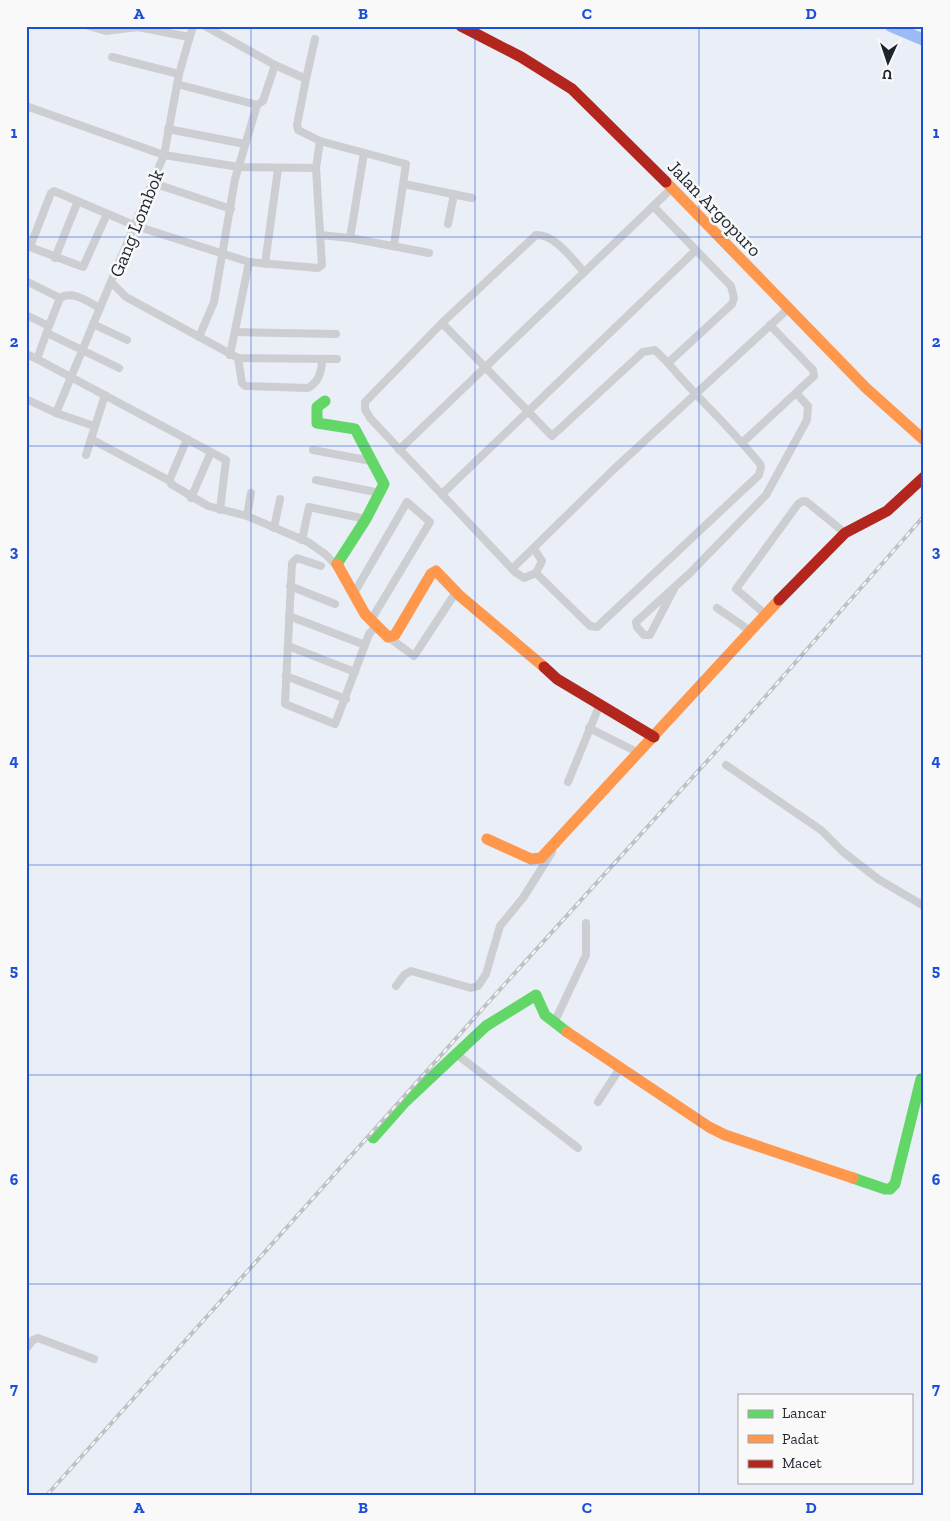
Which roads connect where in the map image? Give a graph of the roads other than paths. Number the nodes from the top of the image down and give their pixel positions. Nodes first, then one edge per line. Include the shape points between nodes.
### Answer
1 (89, 26) edge
2 (193, 26) edge
3 (205, 26) edge
4 (462, 26) edge
5 (189, 37) junction
6 (315, 39) dead end
7 (112, 57) dead end
8 (275, 65) junction
9 (179, 74) junction
10 (306, 79) junction
11 (177, 84) junction
12 (256, 105) junction
13 (26, 106) edge
14 (168, 129) junction
15 (320, 142) junction
16 (245, 144) junction
17 (364, 153) junction
18 (164, 155) junction
19 (239, 167) junction
20 (316, 168) junction
21 (278, 169) junction
22 (153, 183) junction
23 (404, 184) junction
24 (672, 188) junction
25 (454, 194) junction
26 (472, 198) dead end
27 (78, 201) junction
28 (653, 206) junction
29 (231, 208) junction
30 (107, 214) junction
31 (448, 224) dead end
32 (136, 226) junction
33 (320, 235) junction
34 (350, 238) junction
35 (394, 245) junction
36 (696, 250) junction
37 (429, 252) dead end
38 (223, 255) junction
39 (55, 258) junction
40 (249, 262) junction
41 (265, 264) junction
42 (584, 272) junction
43 (26, 281) edge
44 (112, 283) junction
45 (106, 296) junction
46 (126, 297) junction
47 (60, 298) junction
48 (100, 308) junction
49 (789, 308) junction
50 (26, 315) edge
51 (442, 322) junction
52 (93, 324) junction
53 (770, 325) junction
54 (48, 330) junction
55 (235, 332) junction
56 (336, 334) dead end
57 (199, 337) junction
58 (127, 340) dead end
59 (82, 350) junction
60 (26, 354) edge
61 (230, 355) junction
62 (238, 358) junction
63 (37, 359) junction
64 (322, 359) junction
65 (337, 359) dead end
66 (668, 363) junction
67 (119, 368) dead end
68 (486, 368) junction
69 (69, 378) junction
70 (797, 394) junction
71 (105, 395) junction
72 (695, 395) junction
73 (26, 399) edge
74 (325, 401) dead end
75 (527, 411) junction
76 (56, 413) junction
77 (94, 426) junction
78 (91, 439) junction
79 (187, 439) junction
80 (924, 440) edge
81 (743, 442) junction
82 (313, 450) dead end
83 (399, 450) junction
84 (211, 452) junction
85 (86, 455) dead end
86 (371, 461) junction
87 (924, 477) edge
88 (316, 480) dead end
89 (170, 481) junction
90 (380, 492) junction
91 (251, 493) dead end
92 (442, 494) junction
93 (192, 498) junction
94 (280, 499) dead end
95 (220, 510) junction
96 (247, 516) junction
97 (366, 519) junction
98 (274, 528) junction
99 (845, 533) junction
100 (302, 540) junction
101 (534, 549) junction
102 (336, 565) junction
103 (321, 566) dead end
104 (512, 569) junction
105 (536, 573) junction
106 (290, 586) junction
107 (674, 588) junction
108 (456, 592) junction
109 (353, 595) junction
110 (335, 604) dead end
111 (717, 608) dead end
112 (765, 614) junction
113 (289, 616) junction
114 (374, 623) junction
115 (749, 630) junction
116 (388, 637) junction
117 (365, 645) junction
118 (288, 646) junction
119 (355, 672) junction
120 (286, 676) junction
121 (346, 699) junction
122 (600, 704) junction
123 (589, 728) junction
124 (654, 737) junction
125 (639, 753) junction
126 (726, 764) dead end
127 (568, 782) dead end
128 (561, 838) junction
129 (486, 839) dead end
130 (924, 906) edge
131 (586, 923) dead end
132 (396, 986) dead end
133 (554, 1023) junction
134 (455, 1053) junction
135 (620, 1068) junction
136 (922, 1079) dead end
137 (598, 1102) dead end
138 (373, 1138) dead end
139 (578, 1148) dead end
140 (26, 1349) edge
141 (94, 1359) dead end

1 - 5 street via 106,31 138,27
2 - 5 street, Gang Lombok
3 - 8 street
4 - 24 main road, Jalan Argopuro via 572,89
5 - 9 street, Gang Lombok
6 - 10 street
7 - 9 street
8 - 10 street
8 - 12 street via 263,101
9 - 11 street, Gang Lombok
10 - 15 street via 298,130
11 - 12 street
11 - 14 street, Gang Lombok
12 - 16 street
13 - 18 street
14 - 16 street
14 - 18 street, Gang Lombok
15 - 17 street
15 - 20 street
16 - 19 street
17 - 23 street via 406,164
17 - 34 street
18 - 19 street
18 - 22 street, Gang Lombok
19 - 21 street
19 - 29 street
20 - 21 street
20 - 33 street
21 - 41 street
22 - 29 street
22 - 32 street, Gang Lombok
23 - 25 street
23 - 35 street
24 - 28 street
24 - 49 main road, Jalan Argopuro
25 - 26 street
25 - 31 street
27 - 30 street
27 - 39 street
27 - 39 street via 52,191 31,240 31,248
28 - 36 street
28 - 42 street
29 - 38 street
30 - 32 street
30 - 39 street via 83,268
32 - 38 street
32 - 44 street, Gang Lombok
33 - 34 street
33 - 41 street via 321,267
34 - 35 street
35 - 37 street
36 - 66 street via 731,286 734,298 732,304
36 - 75 street
38 - 40 street
38 - 57 street via 214,302
40 - 41 street
40 - 55 street
42 - 51 street via 552,240 544,234 536,235
42 - 68 street
43 - 47 street
44 - 45 street, Gang Lombok
44 - 46 street
45 - 46 street
45 - 48 street, Gang Lombok
46 - 57 street
47 - 48 street via 72,295
47 - 54 street
48 - 52 street, Gang Lombok
49 - 53 street
49 - 80 main road, Jalan Argopuro via 866,388
50 - 54 street
51 - 68 street
51 - 83 street via 364,402 370,418
52 - 58 street
52 - 59 street, Gang Lombok
53 - 70 street via 814,373
53 - 72 street
54 - 59 street
54 - 63 street
55 - 56 street
55 - 61 street
57 - 61 street
59 - 67 street
59 - 69 street, Gang Lombok
60 - 63 street
61 - 62 street
62 - 64 street
62 - 64 street via 245,386 308,388 320,373
63 - 69 street
64 - 65 street
66 - 72 street
66 - 75 street via 655,350 643,352 552,436
68 - 75 street
68 - 83 street
69 - 71 street
69 - 76 street, Gang Lombok
70 - 81 street
70 - 107 street via 808,406 808,420 766,495
71 - 77 street
71 - 79 street
72 - 81 street
72 - 101 street
73 - 76 street
74 - 86 main road via 318,407 317,423 355,429
75 - 92 street
76 - 77 street
77 - 78 street
78 - 85 street
78 - 89 street
79 - 84 street
79 - 89 street
81 - 105 street via 760,464 759,475 597,628 590,626
82 - 86 street
83 - 92 street
84 - 93 street
84 - 95 street via 226,460
86 - 90 main road via 384,484
87 - 99 main road via 887,511
88 - 90 street
89 - 93 street
90 - 97 main road
91 - 96 street
92 - 104 street
93 - 95 street
94 - 98 street
95 - 96 street
96 - 98 street
97 - 100 street via 309,507
97 - 102 main road
98 - 100 street
99 - 112 main road
99 - 112 street via 807,502 798,504 737,586 737,592
100 - 102 street via 318,548
101 - 104 street
101 - 105 street via 542,564
102 - 109 main road
103 - 106 street via 297,558 292,563
104 - 105 street via 524,578
106 - 110 street
106 - 113 street
107 - 107 street via 636,622 644,634 650,635
108 - 116 street via 414,656
108 - 116 main road via 436,571 433,572 395,635
108 - 122 main road via 557,680
109 - 114 main road
109 - 114 street via 407,502 430,522
111 - 115 street
112 - 115 main road
113 - 117 street
113 - 118 street
114 - 116 main road
114 - 117 street
115 - 124 main road
117 - 119 street
118 - 119 street
118 - 120 street
119 - 121 street
120 - 121 street
120 - 121 street via 285,704 332,725 336,723
122 - 123 street
122 - 124 main road
123 - 125 street
123 - 127 street
124 - 125 main road
125 - 128 main road
126 - 130 street via 821,830 878,879
128 - 129 main road via 535,860
128 - 132 street via 500,926 486,974 478,986 471,988 411,971
131 - 133 street via 586,955
133 - 134 main road via 545,1015 536,995 486,1026
133 - 135 main road
134 - 138 main road
134 - 139 street
135 - 136 main road via 725,1135 890,1189 895,1184
135 - 137 street
140 - 141 street via 33,1340 40,1339

